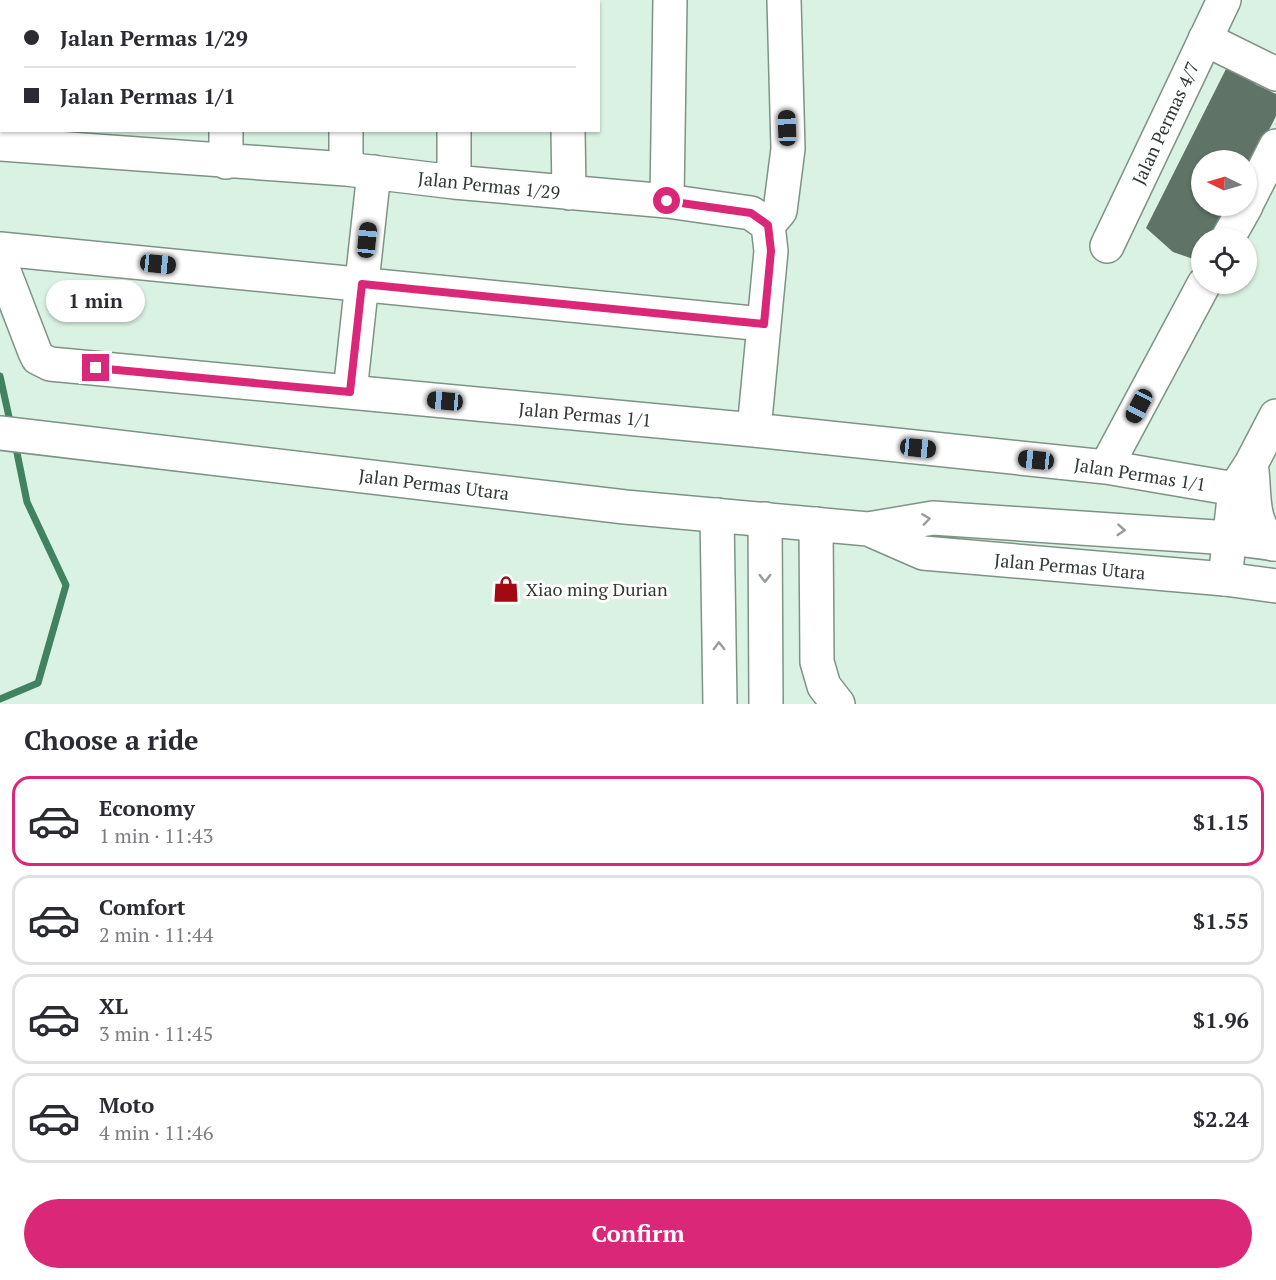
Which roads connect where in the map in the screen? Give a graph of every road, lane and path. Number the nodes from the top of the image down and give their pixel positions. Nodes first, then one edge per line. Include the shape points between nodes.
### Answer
1 (670, 0) edge
2 (784, 0) edge
3 (1224, 0) edge
4 (1205, 39) junction
5 (1276, 74) edge
6 (347, 132) edge
7 (454, 132) edge
8 (568, 132) edge
9 (0, 144) edge
10 (226, 146) edge
11 (1276, 146) edge
12 (360, 171) junction
13 (454, 182) junction
14 (1257, 183) edge
15 (569, 193) junction
16 (667, 201) junction
17 (768, 225) junction
18 (1107, 246) dead end
19 (0, 249) edge
20 (0, 261) edge
21 (362, 284) junction
22 (1199, 294) edge
23 (764, 324) junction
24 (350, 392) junction
25 (1276, 416) edge
26 (754, 430) junction
27 (0, 433) edge
28 (1106, 467) junction
29 (1243, 477) junction
30 (717, 515) junction
31 (765, 519) junction
32 (816, 524) junction
33 (868, 529) junction
34 (1230, 538) junction
35 (1274, 544) edge
36 (1225, 579) junction
37 (1276, 586) edge
38 (828, 698) edge
39 (720, 704) edge
40 (766, 704) edge

1 - 16 street
2 - 17 street via 788,149 780,211
3 - 4 street, Jalan Permas 4/7
4 - 5 street
4 - 18 street, Jalan Permas 4/7
6 - 12 street
7 - 13 street
8 - 15 street
9 - 10 street, Jalan Permas 1/29
10 - 12 street, Jalan Permas 1/29
11 - 14 street
12 - 13 street, Jalan Permas 1/29
12 - 21 street
13 - 15 street, Jalan Permas 1/29
15 - 16 street, Jalan Permas 1/29
16 - 17 street, Jalan Permas 1/29 via 751,213
17 - 23 street via 771,251
19 - 21 street
20 - 24 street, Jalan Permas 1/1 via 35,352 43,362
21 - 23 street
21 - 24 street
22 - 28 street
23 - 26 street
24 - 26 street, Jalan Permas 1/1
25 - 29 street
26 - 28 street, Jalan Permas 1/1
27 - 30 street, Jalan Permas Utara
28 - 29 street, Jalan Permas 1/1
29 - 34 street
29 - 35 street via 1261,532
30 - 31 street, Jalan Permas Utara
39 -> 30 street
31 - 32 street, Jalan Permas Utara
31 -> 40 street
32 - 33 street, Jalan Permas Utara
32 - 38 street via 817,663
33 -> 34 street, Jalan Permas Utara via 933,518
33 - 36 street, Jalan Permas Utara via 923,553
34 - 35 street, Jalan Permas Utara
34 - 36 street
36 - 37 street, Jalan Permas Utara

